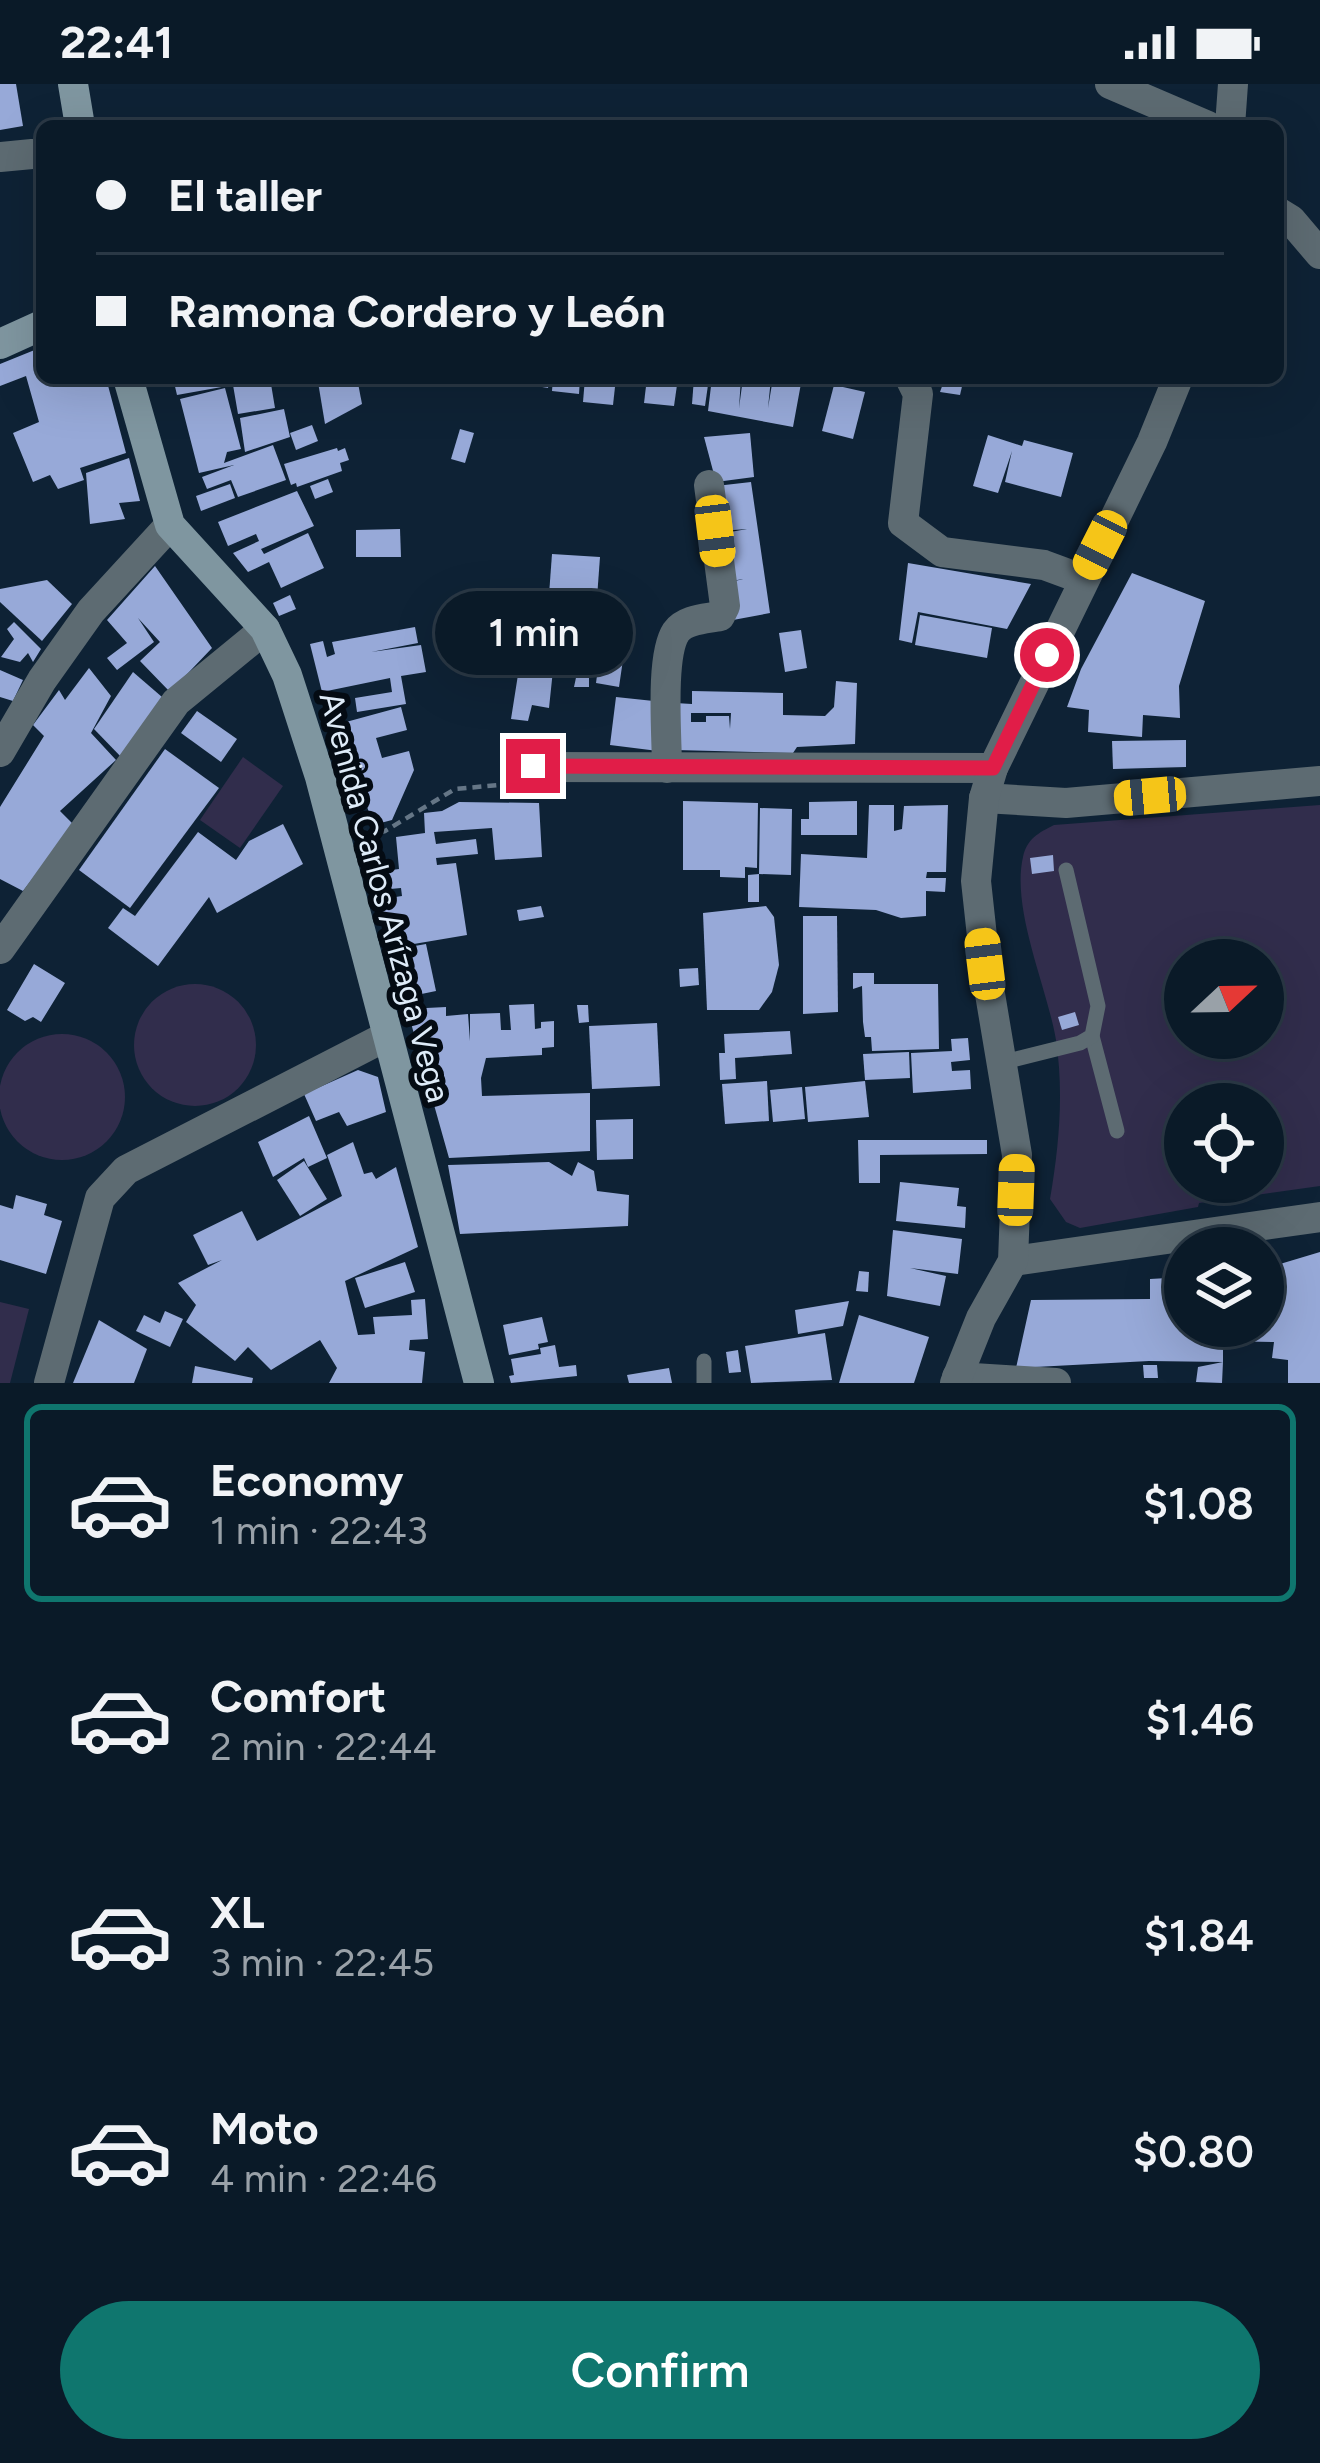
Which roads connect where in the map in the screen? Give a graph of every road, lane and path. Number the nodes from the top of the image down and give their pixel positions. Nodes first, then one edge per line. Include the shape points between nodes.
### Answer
1 (73, 84) edge
2 (1110, 84) edge
3 (1233, 84) edge
4 (79, 120) edge
5 (1194, 120) edge
6 (1230, 120) edge
7 (32, 154) dead end
8 (0, 157) edge
9 (1284, 216) edge
10 (1320, 254) edge
11 (36, 328) edge
12 (0, 344) edge
13 (130, 384) edge
14 (913, 384) edge
15 (1176, 384) edge
16 (709, 485) dead end
17 (170, 525) junction
18 (1082, 579) junction
19 (266, 629) junction
20 (0, 752) edge
21 (533, 766) joint
22 (667, 767) junction
23 (1320, 781) edge
24 (989, 783) junction
25 (338, 847) junction
26 (1066, 870) dead end
27 (0, 950) edge
28 (386, 1036) junction
29 (1092, 1036) junction
30 (1004, 1062) junction
31 (1117, 1131) dead end
32 (1320, 1217) edge
33 (1013, 1261) junction
34 (464, 1331) junction
35 (704, 1361) dead end
36 (956, 1380) edge
37 (50, 1383) edge
38 (463, 1383) edge
39 (479, 1383) edge
40 (704, 1383) edge
41 (1056, 1383) edge

1 - 4 street
2 - 5 street
3 - 6 street
7 - 8 street
9 - 10 street
11 - 12 street
13 - 17 street, Avenida Carlos Arízaga Vega
14 - 18 street via 903,523 941,551
15 - 18 street
16 - 22 street via 725,606 720,616 677,630 669,650
17 - 19 street, Avenida Carlos Arízaga Vega
17 - 20 street via 91,611
18 - 24 street
19 - 25 street, Avenida Carlos Arízaga Vega
19 - 27 street via 176,702
21 - 22 street
21 - 25 path via 507,785 455,789 385,831
22 - 24 street
23 - 24 street via 1066,803
24 - 30 street via 976,881
25 - 28 street, Avenida Carlos Arízaga Vega
26 - 29 lane via 1098,1006
28 - 34 street, Avenida Carlos Arízaga Vega
28 - 37 street via 126,1170 100,1198
29 - 30 lane
29 - 31 lane
30 - 33 street via 1017,1155
32 - 33 street
33 - 36 street
34 - 38 street, Avenida Carlos Arízaga Vega
34 - 39 street, Avenida Carlos Arízaga Vega
35 - 40 lane
36 - 41 street

